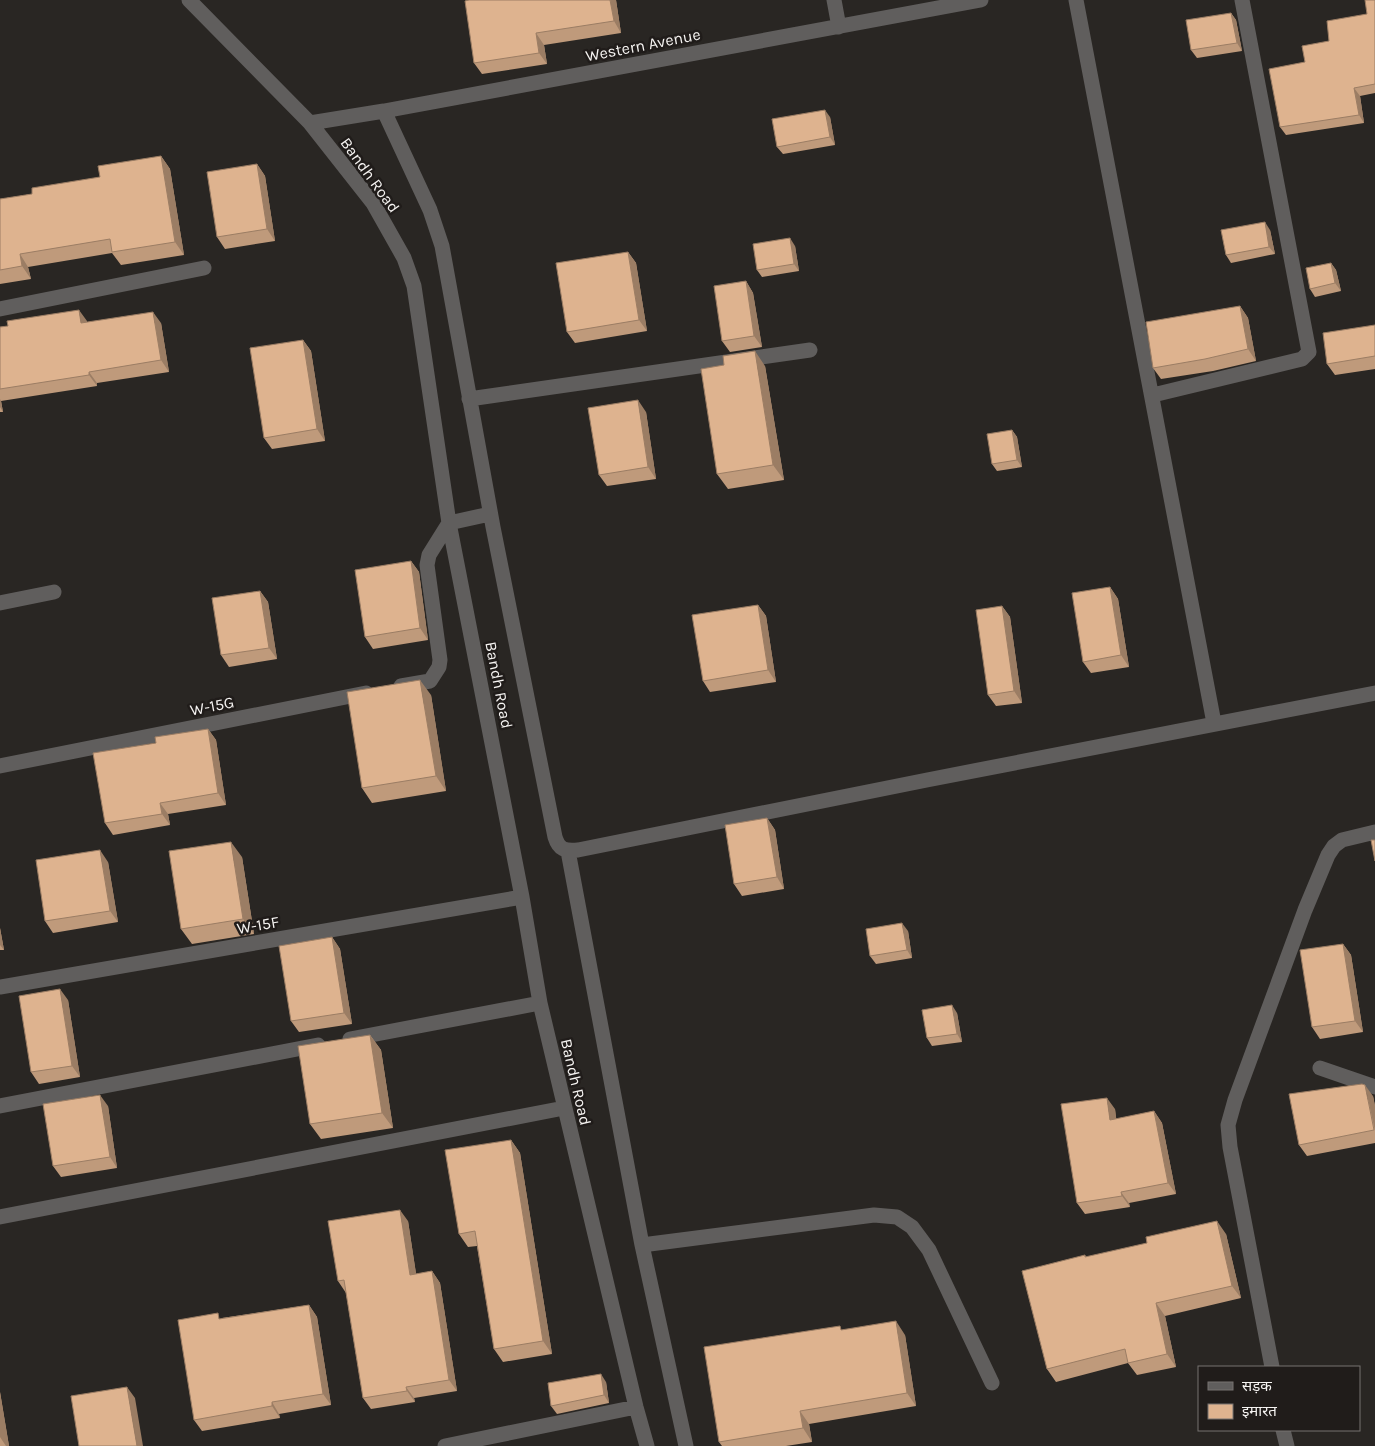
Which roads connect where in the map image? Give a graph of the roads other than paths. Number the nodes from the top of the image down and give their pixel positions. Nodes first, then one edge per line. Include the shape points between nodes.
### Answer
1 (189, 0) edge
2 (834, 0) edge
3 (981, 0) edge
4 (1076, 0) edge
5 (1242, 0) edge
6 (839, 27) junction
7 (384, 111) junction
8 (310, 123) junction
9 (204, 268) dead end
10 (0, 309) edge
11 (810, 350) dead end
12 (1153, 395) junction
13 (469, 400) junction
14 (490, 514) junction
15 (449, 523) junction
16 (54, 592) dead end
17 (0, 603) edge
18 (1375, 693) edge
19 (1214, 723) junction
20 (0, 766) edge
21 (1375, 832) edge
22 (568, 851) junction
23 (522, 897) junction
24 (0, 987) edge
25 (540, 1003) junction
26 (1320, 1068) dead end
27 (1375, 1087) edge
28 (0, 1106) edge
29 (564, 1108) junction
30 (0, 1217) edge
31 (642, 1245) junction
32 (1272, 1366) edge
33 (992, 1383) dead end
34 (636, 1407) junction
35 (1284, 1431) edge
36 (445, 1446) edge
37 (647, 1446) edge
38 (686, 1446) edge
39 (1286, 1446) edge

1 - 8 street, Bandh Road
2 - 6 street
3 - 6 street, Western Avenue
4 - 12 street
5 - 12 street via 1309,352 1302,359
6 - 7 street, Western Avenue
7 - 8 street, Western Avenue
7 - 13 street via 430,210 442,246
8 - 15 street, Bandh Road via 373,203 404,258 414,286
9 - 10 street
11 - 13 street
12 - 19 street
13 - 14 street
14 - 15 street
14 - 22 street via 555,837 561,849
15 - 20 street, W-15G via 427,560 440,660 430,681
15 - 23 street, Bandh Road
16 - 17 street
18 - 19 street
19 - 22 street
21 - 32 street via 1342,840 1328,855 1228,1125
22 - 31 street
23 - 24 street, W-15F
23 - 25 street, Bandh Road
25 - 28 street
25 - 29 street, Bandh Road
26 - 27 street
29 - 30 street
29 - 34 street, Bandh Road
31 - 33 street via 874,1215 897,1217 912,1227 929,1250
31 - 38 street
34 - 36 street
34 - 37 street, Bandh Road
35 - 39 street

